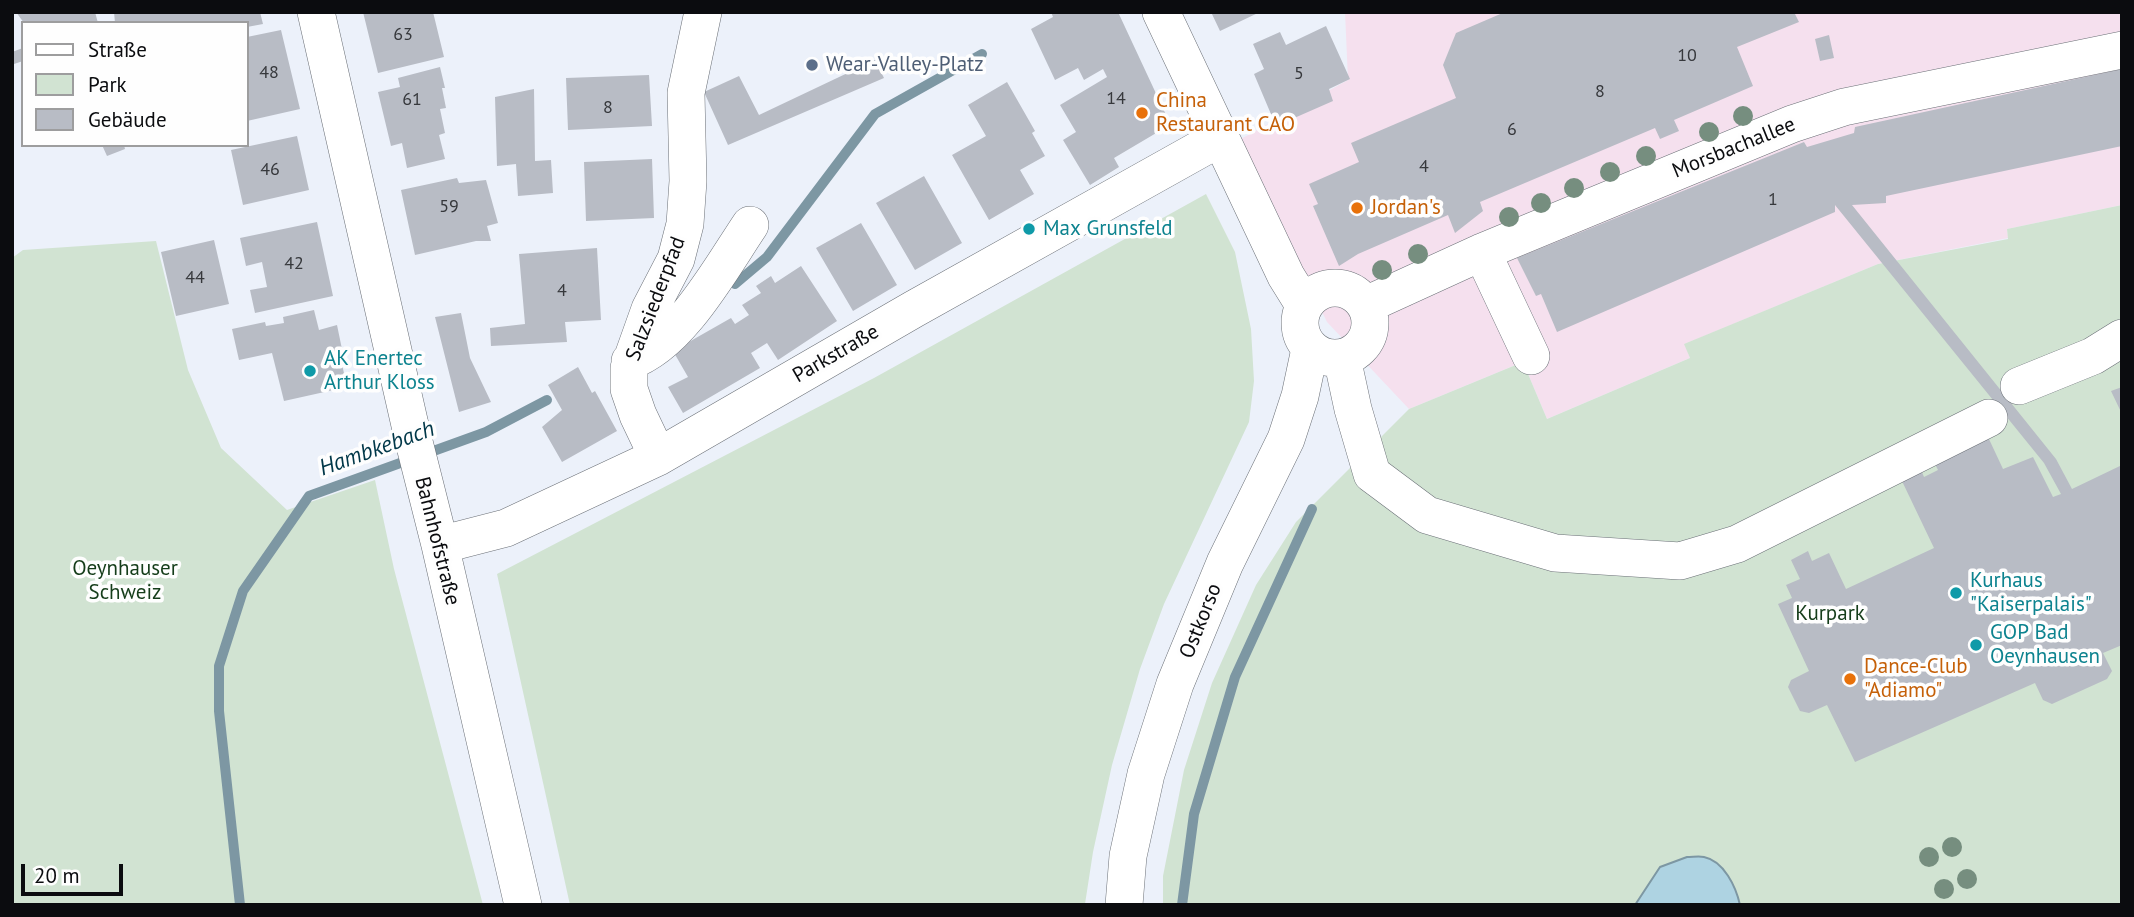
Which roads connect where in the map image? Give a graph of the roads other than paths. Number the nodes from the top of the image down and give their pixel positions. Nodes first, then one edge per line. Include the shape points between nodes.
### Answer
1 (316, 12) edge
2 (703, 12) edge
3 (1161, 12) edge
4 (2122, 50) edge
5 (1220, 138) junction
6 (750, 225) dead end
7 (1482, 252) junction
8 (1304, 305) junction
9 (1366, 305) junction
10 (2122, 338) edge
11 (1326, 353) junction
12 (1531, 356) dead end
13 (630, 361) junction
14 (2019, 386) dead end
15 (1989, 418) dead end
16 (658, 457) junction
17 (440, 545) junction
18 (523, 905) edge
19 (1124, 905) edge

1 - 17 street, Bahnhofstraße
2 - 13 street, Salzsiederpfad via 686,93 685,224 676,259
3 - 5 street
4 - 7 street, Morsbachallee via 1844,107
5 - 8 street
5 - 16 street, Parkstraße
6 - 13 street via 678,327 643,357
7 - 9 street, Morsbachallee
7 - 12 street
8 - 9 street via 1317,292 1337,288 1349,290
8 - 11 street via 1300,316 1303,339
9 - 11 street via 1371,327 1361,347 1353,354
10 - 14 street via 2093,356
11 - 15 street via 1353,409 1372,474 1427,515 1555,554 1680,561 1737,544
11 - 19 street, Ostkorso via 1300,396 1286,439 1225,563 1175,684 1146,775 1128,856
13 - 16 street, Salzsiederpfad via 629,389
16 - 17 street, Parkstraße via 506,528
17 - 18 street, Bahnhofstraße

